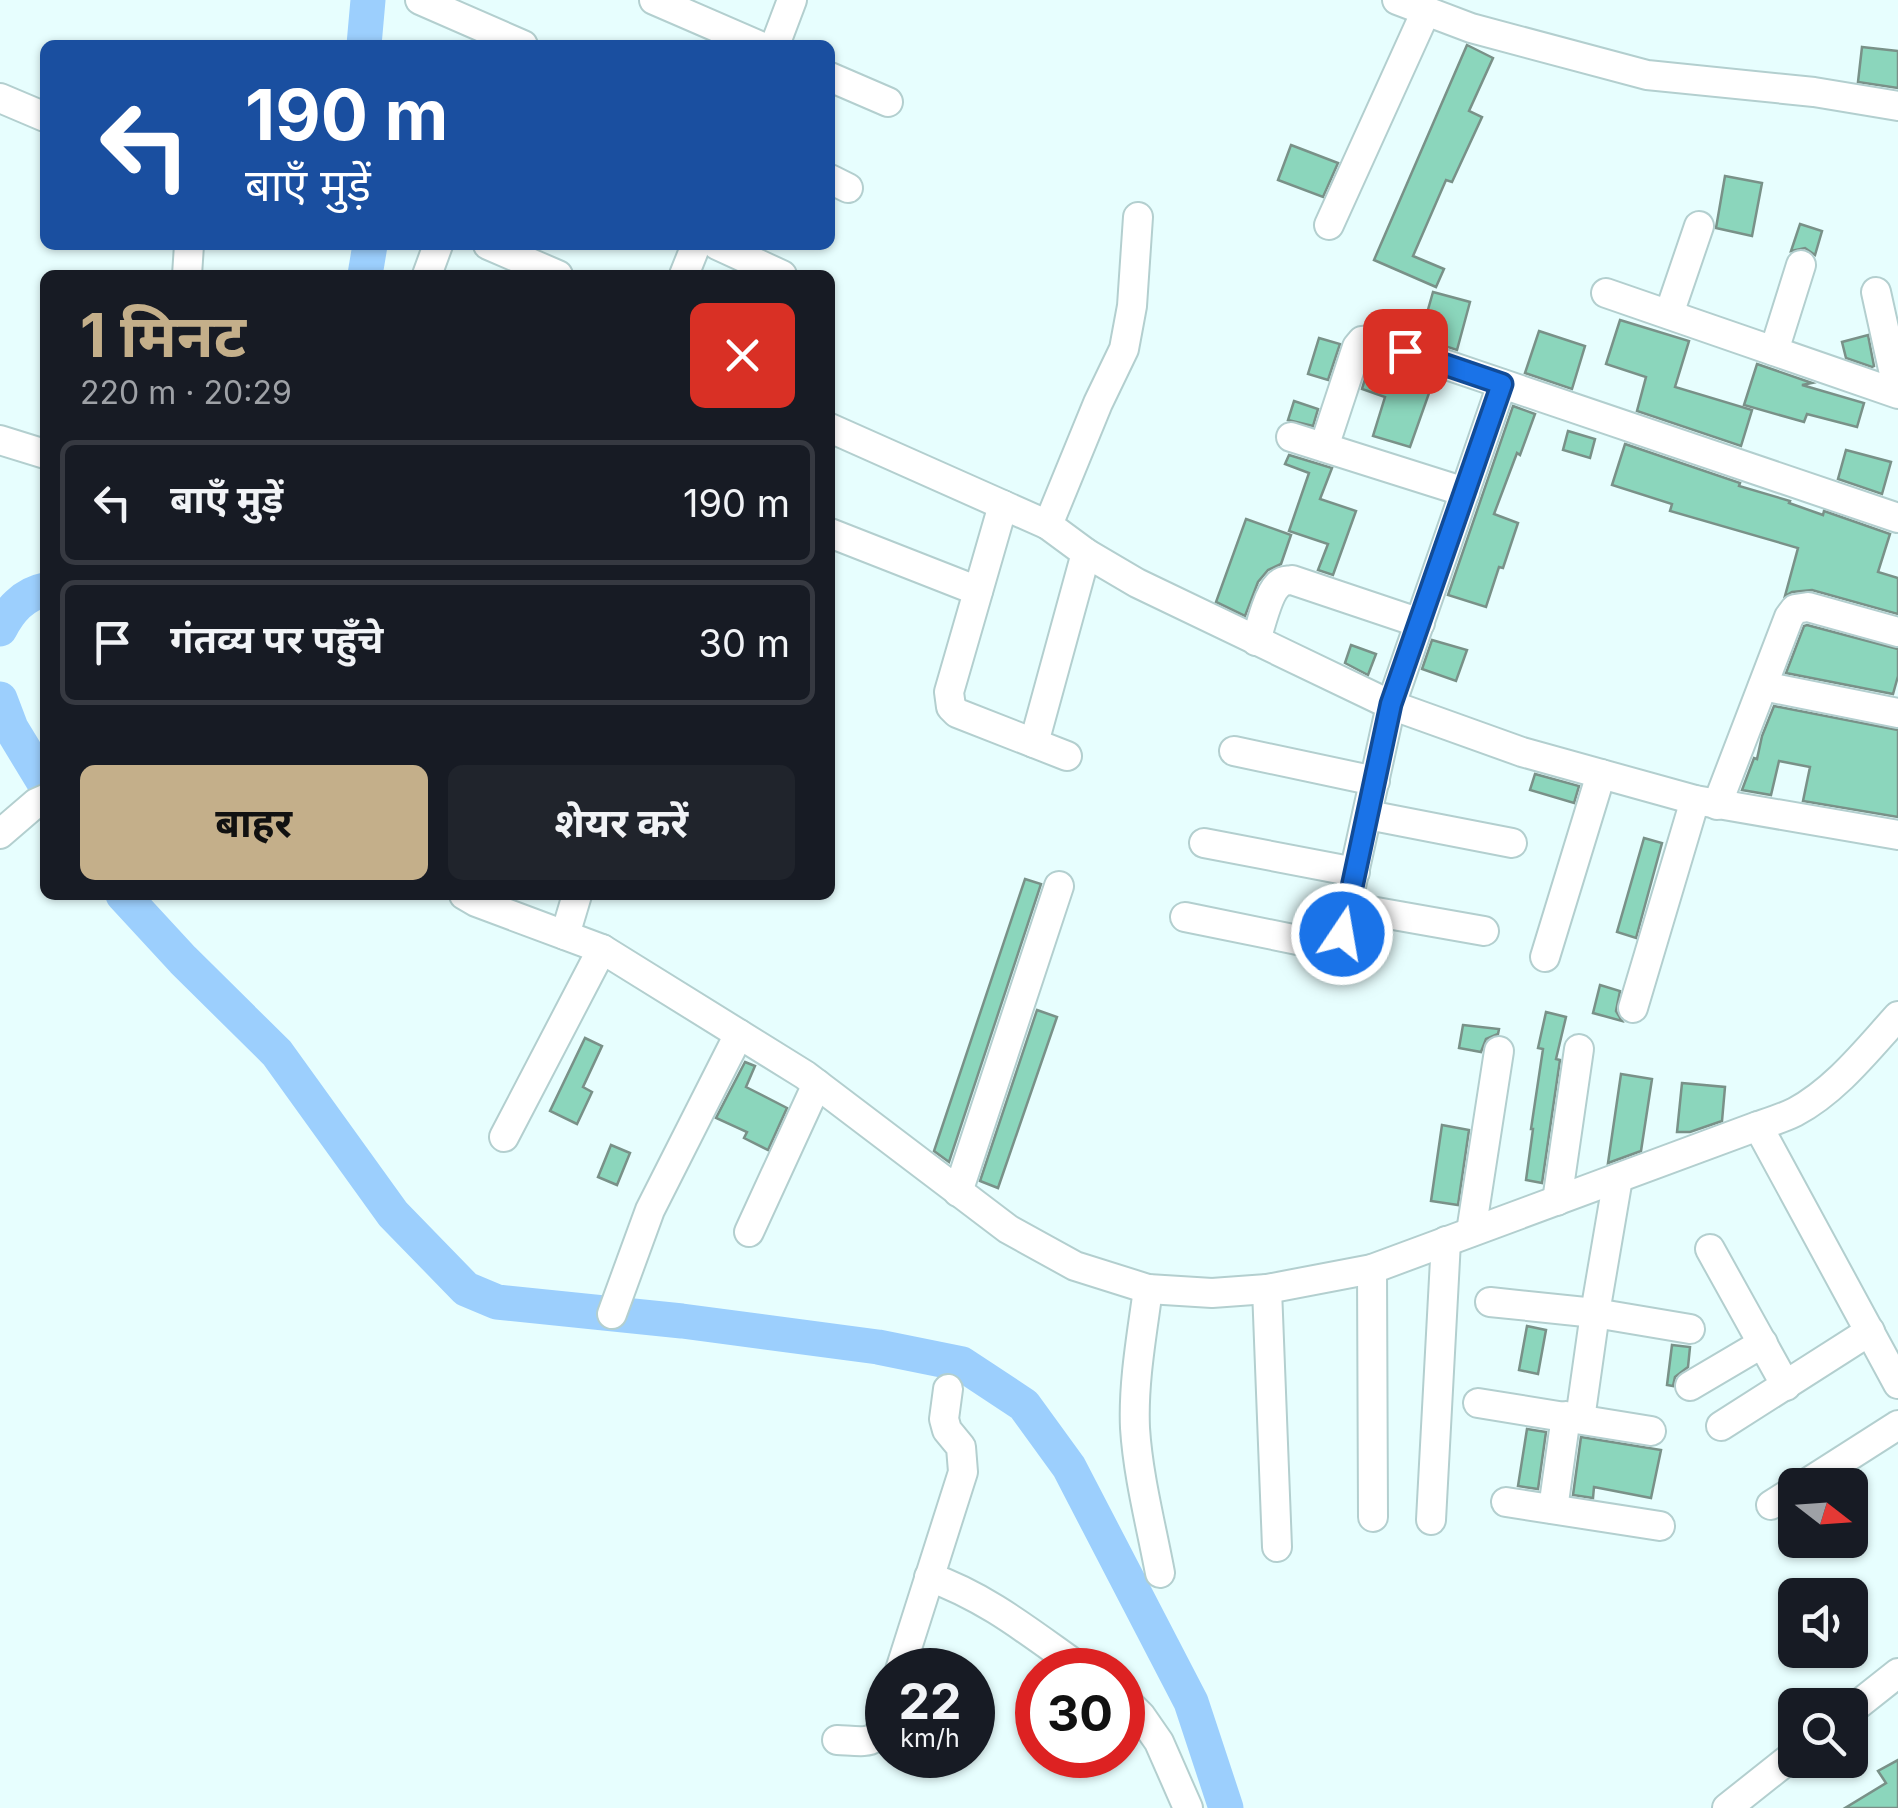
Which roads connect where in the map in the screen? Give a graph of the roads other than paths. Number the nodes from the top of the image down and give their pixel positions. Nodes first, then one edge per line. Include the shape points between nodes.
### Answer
1 (420, 0) edge
2 (654, 0) edge
3 (792, 0) edge
4 (1398, 0) edge
5 (452, 6) edge
6 (1426, 11) junction
7 (514, 40) edge
8 (746, 40) edge
9 (777, 40) edge
10 (835, 79) edge
11 (0, 98) edge
12 (888, 102) dead end
13 (1898, 106) edge
14 (40, 116) edge
15 (1138, 217) dead end
16 (1329, 225) dead end
17 (1699, 226) dead end
18 (500, 250) edge
19 (728, 250) edge
20 (1801, 265) dead end
21 (546, 270) edge
22 (771, 270) edge
23 (1876, 292) dead end
24 (1606, 293) dead end
25 (1668, 314) junction
26 (1774, 351) junction
27 (1502, 384) junction
28 (1898, 393) edge
29 (835, 430) edge
30 (1291, 437) dead end
31 (0, 440) edge
32 (1324, 447) junction
33 (40, 452) edge
34 (1465, 492) junction
35 (1003, 505) junction
36 (1898, 518) edge
37 (1048, 525) junction
38 (835, 535) edge
39 (1086, 554) junction
40 (978, 591) junction
41 (1420, 623) junction
42 (1898, 632) edge
43 (1256, 640) junction
44 (1763, 686) junction
45 (1391, 704) junction
46 (1896, 707) edge
47 (1034, 743) junction
48 (1234, 751) dead end
49 (1067, 756) dead end
50 (1601, 774) junction
51 (1375, 780) junction
52 (40, 802) edge
53 (1706, 803) junction
54 (1368, 815) junction
55 (0, 834) edge
56 (1898, 835) edge
57 (1204, 843) dead end
58 (1512, 843) dead end
59 (1356, 872) junction
60 (1059, 886) dead end
61 (473, 900) edge
62 (576, 900) edge
63 (1348, 907) junction
64 (1186, 916) dead end
65 (1484, 931) dead end
66 (565, 936) junction
67 (602, 950) junction
68 (1545, 957) dead end
69 (1633, 1008) dead end
70 (1898, 1016) edge
71 (739, 1034) junction
72 (1579, 1048) dead end
73 (1499, 1051) dead end
74 (817, 1084) junction
75 (1758, 1126) junction
76 (504, 1137) dead end
77 (1618, 1178) junction
78 (958, 1192) junction
79 (1558, 1200) junction
80 (749, 1232) dead end
81 (1458, 1237) junction
82 (1710, 1248) dead end
83 (1372, 1269) junction
84 (1148, 1289) junction
85 (1268, 1289) junction
86 (1490, 1302) dead end
87 (1595, 1313) junction
88 (612, 1314) dead end
89 (1690, 1329) dead end
90 (1870, 1332) junction
91 (1763, 1343) junction
92 (1898, 1384) edge
93 (1690, 1386) dead end
94 (1786, 1386) junction
95 (948, 1388) dead end
96 (1478, 1403) dead end
97 (1573, 1418) junction
98 (1898, 1425) edge
99 (1721, 1426) dead end
100 (1651, 1431) dead end
101 (1831, 1468) edge
102 (1506, 1502) dead end
103 (1552, 1509) junction
104 (1373, 1517) dead end
105 (1430, 1520) dead end
106 (1660, 1526) dead end
107 (1277, 1547) dead end
108 (1160, 1573) dead end
109 (929, 1577) junction
110 (907, 1648) edge
111 (1052, 1648) edge
112 (1898, 1673) edge
113 (1868, 1697) edge
114 (1145, 1723) edge
115 (837, 1740) dead end
116 (865, 1742) edge
117 (1778, 1768) edge
118 (1188, 1808) edge
119 (1727, 1808) edge

1 - 5 street
2 - 8 street
3 - 9 street
4 - 6 street
5 - 7 street
6 - 13 street via 1646,75
6 - 16 street
10 - 12 street
11 - 14 street
15 - 37 street via 1124,349
17 - 25 street
18 - 21 street
19 - 22 street
20 - 26 street
23 - 28 street
24 - 25 street
25 - 26 street
26 - 28 street
27 - 32 street via 1368,340 1357,347
27 - 34 street
27 - 36 street
29 - 35 street
30 - 32 street
31 - 33 street
32 - 34 street
34 - 41 street
35 - 37 street
35 - 40 street
37 - 39 street
38 - 40 street
39 - 43 street
39 - 47 street
40 - 47 street via 949,692 951,707
41 - 43 street via 1292,580 1273,592
41 - 45 street
42 - 44 street via 1795,609
43 - 45 street
44 - 46 street
44 - 53 street
45 - 50 street
45 - 51 street
47 - 49 street
48 - 51 street
50 - 53 street
50 - 68 street
51 - 54 street
52 - 55 street
53 - 56 street
53 - 69 street
54 - 58 street
54 - 59 street
57 - 59 street
59 - 63 street
60 - 78 street
61 - 66 street
62 - 66 street
63 - 64 street via 1332,946
63 - 65 street
66 - 67 street
67 - 71 street
67 - 76 street
70 - 75 street via 1817,1098
71 - 74 street
71 - 88 street via 650,1210
72 - 79 street
73 - 81 street
74 - 78 street
74 - 80 street
75 - 77 street
75 - 90 street
77 - 79 street
77 - 87 street
78 - 84 street via 1056,1258
79 - 81 street
81 - 83 street
81 - 105 street
82 - 91 street
83 - 85 street
83 - 104 street
84 - 85 street
84 - 108 street via 1135,1426
85 - 107 street
86 - 87 street
87 - 89 street
87 - 97 street
90 - 92 street
90 - 94 street
91 - 93 street
91 - 94 street
94 - 99 street
95 - 109 street via 944,1419 961,1447 963,1472
96 - 97 street
97 - 100 street
97 - 103 street
98 - 101 street
102 - 103 street
103 - 106 street
109 - 110 street
109 - 111 street via 980,1598
112 - 113 street
114 - 118 street
115 - 116 street
117 - 119 street

